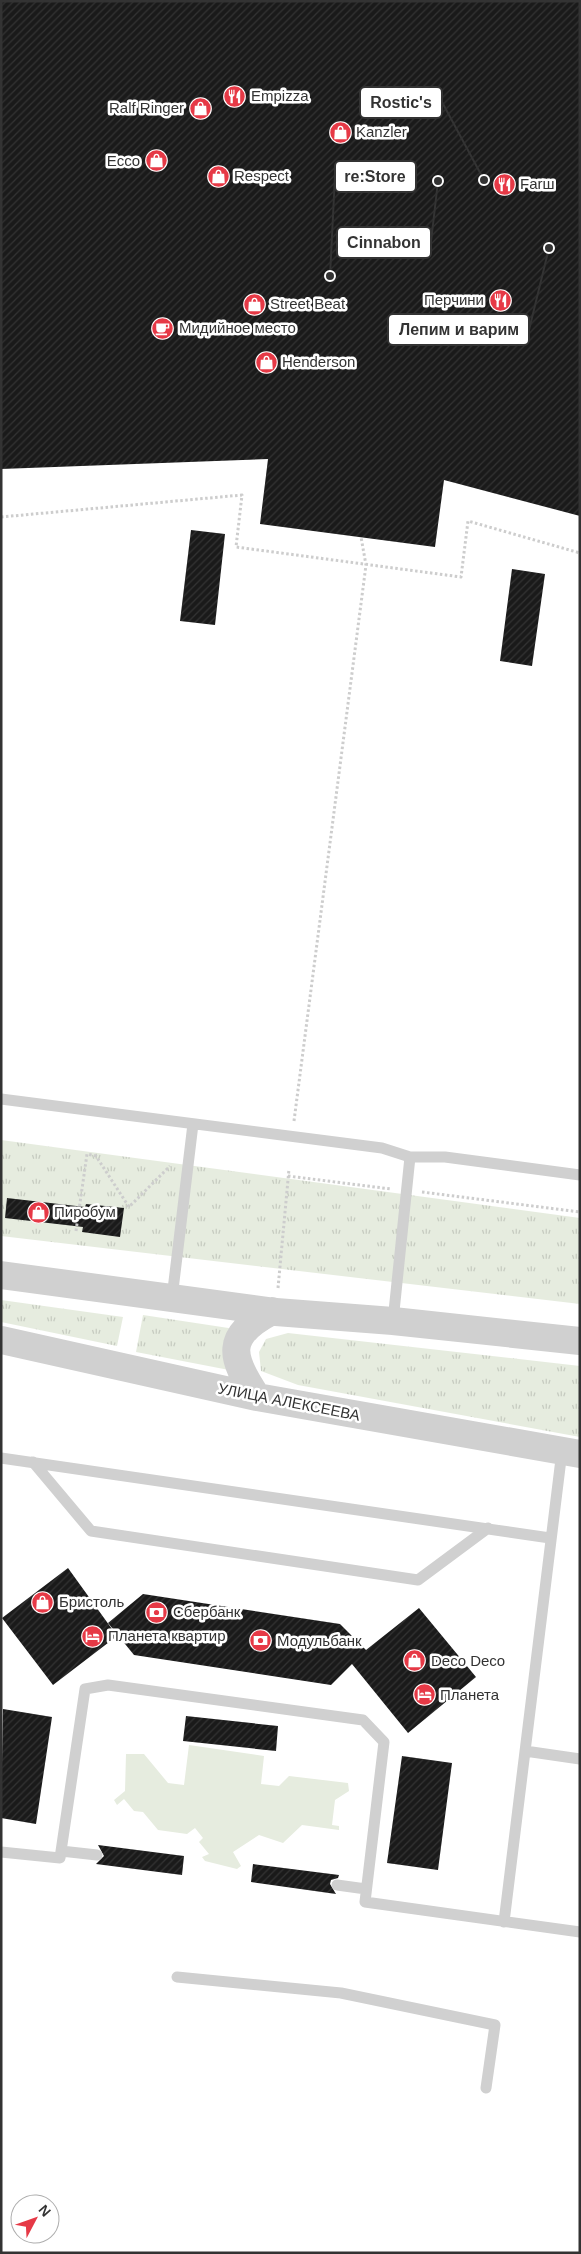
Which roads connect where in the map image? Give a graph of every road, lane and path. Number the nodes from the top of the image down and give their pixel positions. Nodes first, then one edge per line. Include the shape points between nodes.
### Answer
1 (1, 517) edge
2 (361, 537) dead end
3 (580, 553) edge
4 (366, 565) junction
5 (1, 1099) edge
6 (193, 1124) junction
7 (293, 1128) dead end
8 (410, 1157) junction
9 (171, 1165) dead end
10 (288, 1169) dead end
11 (580, 1175) edge
12 (288, 1176) junction
13 (406, 1190) junction
14 (580, 1212) edge
15 (76, 1232) dead end
16 (1, 1275) edge
17 (172, 1298) junction
18 (274, 1311) junction
19 (393, 1321) junction
20 (1, 1340) edge
21 (580, 1341) edge
22 (257, 1397) junction
23 (571, 1452) edge
24 (1, 1458) edge
25 (33, 1462) junction
26 (488, 1528) junction
27 (550, 1538) junction
28 (525, 1751) junction
29 (580, 1759) edge
30 (61, 1851) junction
31 (1, 1852) edge
32 (97, 1855) dead end
33 (337, 1885) dead end
34 (366, 1889) junction
35 (504, 1922) junction
36 (580, 1932) edge
37 (177, 1977) dead end
38 (486, 2088) dead end

1 - 4 path via 242,495 236,547
2 - 4 path
3 - 4 path via 468,521 462,577
4 - 7 path
5 - 6 lane
6 - 8 lane via 382,1148
6 - 17 lane
8 - 11 lane via 445,1157
8 - 13 lane
9 - 15 path via 129,1207 96,1156 88,1154
10 - 12 path
12 - 13 path
12 - 18 path
13 - 14 path
13 - 19 lane
16 - 17 street
17 - 18 street
18 - 19 street
18 - 22 street via 252,1322 238,1341 236,1361
19 - 21 street
20 - 22 street, УЛИЦА АЛЕКСЕЕВА
22 - 23 street, УЛИЦА АЛЕКСЕЕВА
23 - 27 lane
24 - 25 lane
25 - 26 lane
25 - 26 lane via 90,1531 418,1580
26 - 27 lane
27 - 28 lane
28 - 29 lane
28 - 35 lane
30 - 31 lane via 60,1858
30 - 32 lane
30 - 34 lane via 85,1689 108,1685 363,1720 384,1742
33 - 34 lane
34 - 35 lane via 365,1902
35 - 36 lane
37 - 38 lane via 341,1993 495,2024

